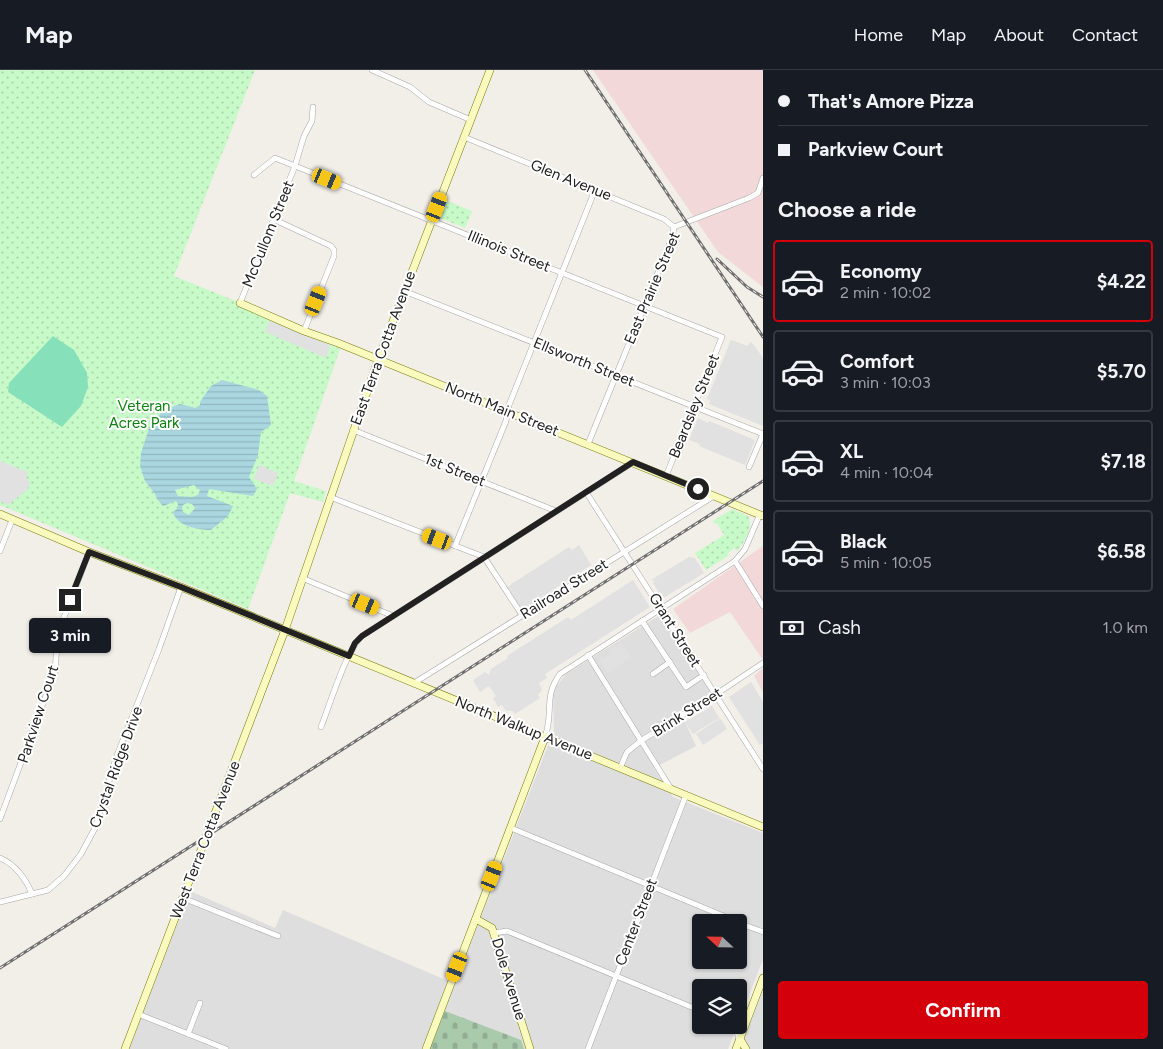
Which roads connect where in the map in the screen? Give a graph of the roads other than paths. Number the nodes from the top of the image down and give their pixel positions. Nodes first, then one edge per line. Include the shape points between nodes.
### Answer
1 (372, 70) edge
2 (490, 70) edge
3 (313, 107) dead end
4 (471, 120) junction
5 (464, 137) junction
6 (295, 166) junction
7 (254, 175) dead end
8 (763, 178) edge
9 (595, 190) junction
10 (760, 194) edge
11 (274, 219) junction
12 (432, 220) junction
13 (674, 227) junction
14 (563, 273) junction
15 (404, 291) junction
16 (240, 303) joint
17 (644, 305) junction
18 (304, 331) junction
19 (722, 336) joint
20 (534, 343) junction
21 (378, 360) junction
22 (616, 375) junction
23 (694, 407) junction
24 (508, 412) junction
25 (353, 430) junction
26 (763, 434) edge
27 (588, 444) junction
28 (633, 462) junction
29 (749, 467) dead end
30 (666, 476) junction
31 (482, 480) junction
32 (586, 492) junction
33 (714, 496) junction
34 (330, 497) junction
35 (556, 511) junction
36 (0, 514) edge
37 (761, 515) edge
38 (12, 520) junction
39 (455, 546) junction
40 (0, 551) edge
41 (625, 551) junction
42 (89, 552) junction
43 (484, 557) junction
44 (735, 561) junction
45 (302, 578) junction
46 (181, 587) junction
47 (763, 606) edge
48 (662, 608) junction
49 (522, 615) junction
50 (393, 616) junction
51 (642, 621) junction
52 (285, 630) junction
53 (588, 655) junction
54 (349, 656) junction
55 (670, 662) junction
56 (763, 663) edge
57 (653, 674) dead end
58 (704, 675) junction
59 (414, 683) junction
60 (715, 695) junction
61 (321, 727) dead end
62 (545, 737) junction
63 (642, 740) junction
64 (620, 768) junction
65 (763, 769) edge
66 (670, 789) junction
67 (686, 795) junction
68 (0, 819) edge
69 (763, 827) edge
70 (511, 828) junction
71 (0, 858) edge
72 (650, 886) junction
73 (32, 894) junction
74 (183, 898) junction
75 (0, 902) edge
76 (717, 914) edge
77 (476, 919) junction
78 (748, 926) edge
79 (763, 932) edge
80 (494, 933) junction
81 (278, 936) dead end
82 (615, 976) junction
83 (763, 978) edge
84 (200, 1003) dead end
85 (692, 1006) edge
86 (138, 1014) junction
87 (188, 1034) junction
88 (738, 1034) edge
89 (740, 1039) junction
90 (125, 1049) edge
91 (226, 1049) edge
92 (426, 1049) edge
93 (530, 1049) edge
94 (588, 1049) edge
95 (736, 1049) edge
96 (746, 1049) edge

1 - 4 street via 410,87 429,102
2 - 4 street, East Terra Cotta Avenue
3 - 6 street, McCullom Street via 312,122
4 - 5 street, East Terra Cotta Avenue
5 - 9 street, Glen Avenue
5 - 12 street, East Terra Cotta Avenue
6 - 7 street, Illinois Street via 275,158
6 - 11 street, McCullom Street
6 - 12 street, Illinois Street
8 - 10 street, East Prairie Street
9 - 13 street, Glen Avenue via 664,219
9 - 14 street
10 - 13 street, East Prairie Street
11 - 16 street, McCullom Street
11 - 18 street via 334,250
12 - 14 street, Illinois Street
12 - 15 street, East Terra Cotta Avenue
13 - 17 street, East Prairie Street
14 - 17 street, Illinois Street
14 - 20 street
15 - 20 street, Ellsworth Street
15 - 21 street, East Terra Cotta Avenue
16 - 18 street, North Main Street
17 - 19 street, Illinois Street
17 - 22 street, East Prairie Street
18 - 21 street, North Main Street
19 - 23 street, Beardsley Street
20 - 22 street, Ellsworth Street
20 - 24 street
21 - 24 street, North Main Street
21 - 25 street, East Terra Cotta Avenue
22 - 23 street, Ellsworth Street
22 - 27 street, East Prairie Street
23 - 26 street, Ellsworth Street
23 - 30 street, Beardsley Street
24 - 27 street, North Main Street
24 - 31 street
25 - 31 street, 1st Street
25 - 34 street, East Terra Cotta Avenue
26 - 29 street
27 - 28 street, North Main Street
28 - 30 street, North Main Street
28 - 32 street
30 - 33 street, North Main Street
31 - 35 street, 1st Street
31 - 39 street
32 - 35 street
32 - 41 street, Grant Street
33 - 37 street, North Main Street
33 - 41 street, Railroad Street
34 - 39 street
34 - 45 street, East Terra Cotta Avenue
35 - 43 street
36 - 38 street, North Walkup Avenue
37 - 44 street via 748,544
38 - 40 street
38 - 42 street, North Walkup Avenue
39 - 43 street
41 - 48 street, Grant Street
41 - 49 street, Railroad Street
42 - 46 street, North Walkup Avenue
42 - 68 street, Parkview Court via 58,633 55,671
43 - 49 street
43 - 50 street
44 - 47 street
44 - 48 street
45 - 50 street
45 - 52 street, East Terra Cotta Avenue
46 - 52 street, North Walkup Avenue
46 - 73 street, Crystal Ridge Drive via 116,758 95,828 64,876 48,890
48 - 51 street
48 - 58 street, Grant Street
49 - 59 street, Railroad Street
50 - 54 street via 358,639
51 - 53 street
51 - 55 street
52 - 54 street, North Walkup Avenue
52 - 74 street, West Terra Cotta Avenue
53 - 62 street via 560,674 552,687
53 - 63 street
54 - 59 street, North Walkup Avenue
54 - 61 street
55 - 57 street
55 - 58 street via 686,687
56 - 60 street, Brink Street
58 - 60 street, Grant Street
59 - 62 street, North Walkup Avenue
60 - 63 street, Brink Street
60 - 65 street, Grant Street
62 - 64 street, North Walkup Avenue
62 - 70 street
63 - 64 street, Brink Street via 628,752
63 - 66 street
64 - 66 street, North Walkup Avenue
66 - 67 street, North Walkup Avenue
67 - 69 street, North Walkup Avenue
67 - 72 street, Center Street
70 - 72 street
70 - 77 street
71 - 73 street via 17,870
72 - 76 street
72 - 82 street, Center Street
73 - 75 street, Crystal Ridge Drive
74 - 81 street
74 - 86 street, West Terra Cotta Avenue
77 - 80 street, Dole Avenue via 490,926
77 - 92 street
78 - 79 street
80 - 82 street via 507,931
80 - 93 street, Dole Avenue
82 - 85 street
82 - 94 street, Center Street
83 - 89 street
84 - 87 street
86 - 87 street
86 - 90 street, West Terra Cotta Avenue
87 - 91 street
88 - 89 street
89 - 95 street
89 - 96 street

